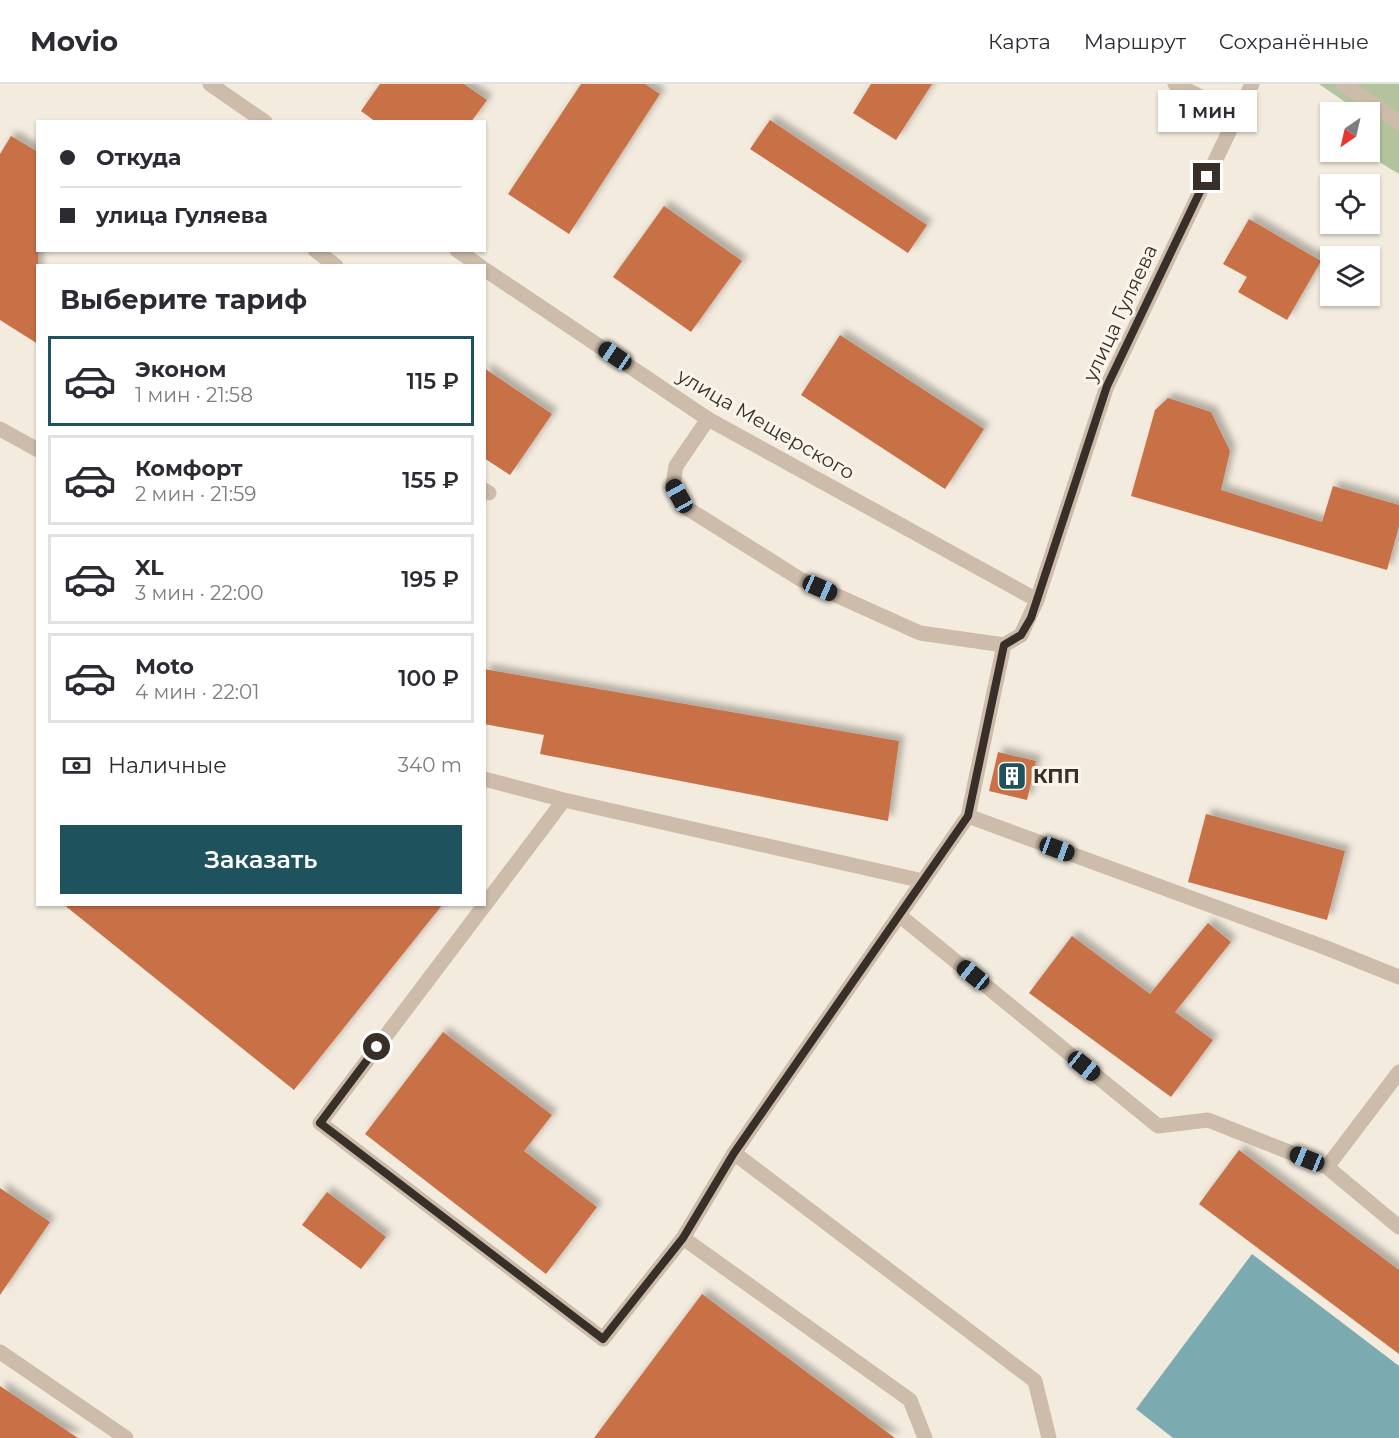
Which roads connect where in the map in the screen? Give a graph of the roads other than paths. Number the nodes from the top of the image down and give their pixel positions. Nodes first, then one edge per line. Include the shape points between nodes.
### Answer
1 (210, 84) edge
2 (1176, 84) edge
3 (1252, 84) edge
4 (1343, 84) edge
5 (1237, 114) junction
6 (263, 120) edge
7 (1399, 122) edge
8 (318, 252) edge
9 (461, 252) edge
10 (333, 264) edge
11 (477, 264) edge
12 (486, 270) edge
13 (708, 419) junction
14 (0, 429) edge
15 (36, 449) edge
16 (1037, 600) junction
17 (1004, 645) junction
18 (486, 780) edge
19 (564, 800) junction
20 (968, 816) junction
21 (923, 881) junction
22 (486, 903) edge
23 (484, 906) edge
24 (899, 915) junction
25 (1399, 977) edge
26 (1399, 1072) edge
27 (734, 1153) junction
28 (1327, 1167) junction
29 (1399, 1227) edge
30 (683, 1238) junction
31 (0, 1352) edge
32 (126, 1438) edge
33 (925, 1438) edge
34 (1049, 1438) edge

1 - 6 street
2 - 5 street
3 - 5 street, улица Гуляева
4 - 7 street
5 - 16 street, улица Гуляева via 1107,386
8 - 10 street
9 - 11 street
12 - 13 street, улица Мещерского
13 - 16 street, улица Мещерского
13 - 17 street via 676,466 673,485 685,507 800,579 920,633
14 - 15 street
16 - 17 street, улица Гуляева via 1021,635
17 - 20 street
18 - 19 street
19 - 21 street
19 - 22 street
20 - 21 street
20 - 25 street
21 - 24 street
23 - 30 street via 320,1123 603,1339
24 - 27 street
24 - 28 street via 1158,1126 1208,1120
26 - 28 street
27 - 30 street
27 - 34 street via 1035,1381
28 - 29 street
30 - 33 street via 910,1400
31 - 32 street

